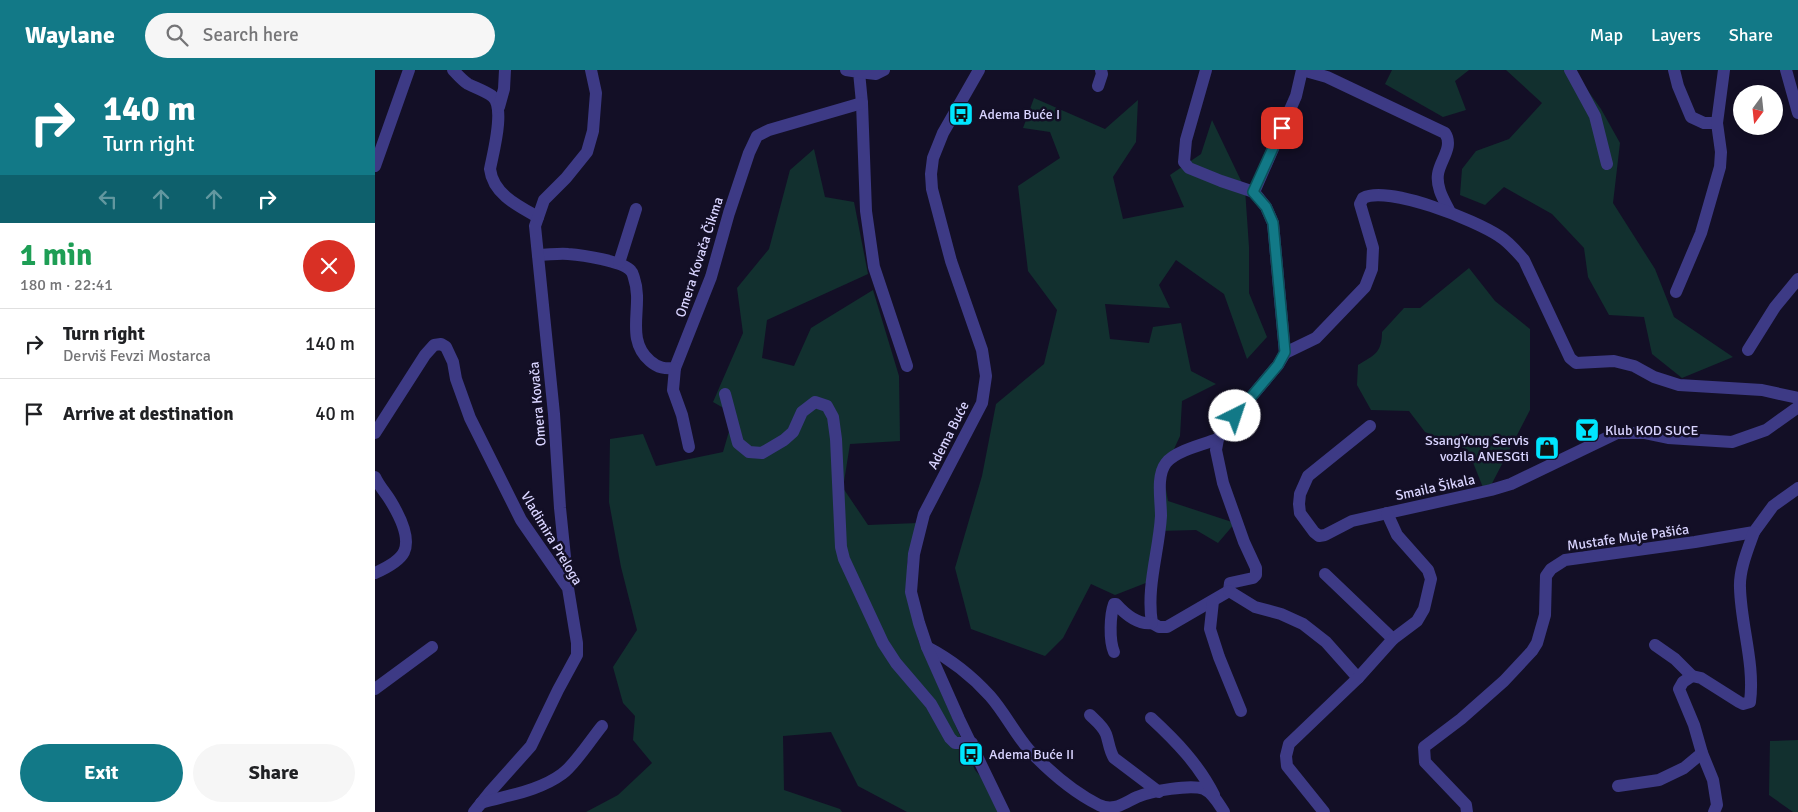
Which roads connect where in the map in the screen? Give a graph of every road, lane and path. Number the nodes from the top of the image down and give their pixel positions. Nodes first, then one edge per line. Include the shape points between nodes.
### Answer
1 (409, 70) edge
2 (453, 70) edge
3 (505, 70) edge
4 (591, 70) edge
5 (884, 70) edge
6 (979, 70) edge
7 (1101, 70) edge
8 (1206, 70) edge
9 (1571, 70) edge
10 (1674, 70) edge
11 (1724, 70) edge
12 (1786, 70) edge
13 (852, 71) edge
14 (1098, 86) dead end
15 (862, 103) junction
16 (499, 107) junction
17 (1798, 113) edge
18 (1717, 123) junction
19 (1607, 164) dead end
20 (375, 166) edge
21 (1253, 192) junction
22 (636, 209) dead end
23 (1450, 212) junction
24 (538, 217) junction
25 (538, 256) junction
26 (619, 263) junction
27 (1798, 279) edge
28 (1676, 292) dead end
29 (1749, 350) dead end
30 (1285, 352) junction
31 (907, 366) dead end
32 (675, 368) junction
33 (725, 394) dead end
34 (1798, 398) edge
35 (1798, 407) edge
36 (1370, 426) dead end
37 (375, 433) edge
38 (1218, 439) junction
39 (689, 447) dead end
40 (375, 477) edge
41 (1798, 488) edge
42 (1387, 513) junction
43 (1753, 532) junction
44 (375, 574) edge
45 (1325, 574) dead end
46 (568, 588) junction
47 (1229, 591) junction
48 (1213, 601) junction
49 (1152, 623) junction
50 (1393, 639) junction
51 (1655, 645) dead end
52 (433, 646) dead end
53 (927, 647) junction
54 (1114, 652) dead end
55 (1692, 676) junction
56 (1358, 678) junction
57 (375, 689) edge
58 (1241, 712) dead end
59 (1090, 715) dead end
60 (1151, 718) dead end
61 (602, 726) dead end
62 (971, 744) junction
63 (1702, 753) junction
64 (1618, 786) dead end
65 (1159, 792) junction
66 (1215, 798) junction
67 (478, 807) edge
68 (1003, 811) edge
69 (1224, 812) edge
70 (1325, 812) edge
71 (1467, 812) edge
72 (1715, 812) edge

1 - 20 street
2 - 16 street via 466,83 491,95
3 - 16 street
4 - 24 street, Omera Kovača via 596,93 593,131 587,152 544,200
5 - 13 street via 876,74
6 - 53 street, Adema Buće via 943,133 933,158 931,174 951,261 982,350 986,376 982,403 924,514 914,554 911,592
7 - 14 street
8 - 21 street via 1186,140 1184,162 1189,168 1221,182
9 - 19 street via 1595,116
10 - 18 street via 1677,86 1691,117 1704,123
11 - 18 street
12 - 17 street
13 - 15 street
15 - 31 street via 866,211 874,267
15 - 32 street, Omera Kovača Čikma via 757,136 729,213 709,284
16 - 24 street via 490,169 493,182 501,193
18 - 28 street via 1720,168 1701,233
21 - 23 street via 1296,96 1302,70 1327,78 1445,132 1449,144 1438,173 1438,186
21 - 30 street via 1266,207 1273,223
22 - 26 street
23 - 30 street via 1399,197 1363,198 1360,204 1373,248 1372,269 1365,287 1316,338
23 - 34 street via 1499,235 1524,260 1570,358 1576,362 1614,361 1679,385 1761,390
24 - 25 street, Omera Kovača via 535,226
25 - 26 street via 567,254
25 - 46 street, Omera Kovača
26 - 32 street via 631,270 636,285 637,345 656,366
27 - 29 street via 1775,307
30 - 38 street
32 - 39 street via 673,390
33 - 62 street via 738,443 749,452 762,453 784,440 793,432 802,412 815,402 827,406 833,417 836,439 844,560 896,664 931,704 950,738 955,743
35 - 42 street, Smaila Šikala via 1766,430 1732,442 1617,433 1511,484
36 - 42 street, Smaila Šikala via 1309,476 1300,494 1300,513 1319,536 1352,521
37 - 46 street, Vladimira Preloga via 425,355 434,345 446,347 470,418 521,520
38 - 47 street via 1216,450 1223,484 1257,575 1230,583
38 - 49 street via 1173,456 1161,474 1161,518 1151,588
40 - 44 street via 391,501 406,543 400,557
41 - 43 street via 1773,506
42 - 50 street, Smaila Šikala via 1397,535 1428,570 1431,579 1424,609 1417,621
43 - 55 street via 1740,586 1749,653 1750,702 1743,704 1701,678
43 - 71 street, Mustafe Muje Pašića via 1565,560 1551,569 1547,576 1545,615 1532,651 1475,707 1424,747 1425,762 1466,805
45 - 50 street
46 - 67 street, Vladimira Preloga via 577,655 531,746
47 - 48 street
47 - 56 street via 1255,607 1303,624 1326,642
48 - 49 street via 1167,628
48 - 58 street via 1210,629
49 - 54 street via 1142,623 1113,604 1111,644
50 - 56 street, Smaila Šikala
51 - 55 street
52 - 57 street
53 - 62 street, Adema Buće
53 - 65 street via 967,674 990,696 1029,750 1059,779 1091,800 1110,808 1119,807 1139,796
55 - 63 street via 1679,689
56 - 70 street, Smaila Šikala via 1296,736 1289,744 1286,756 1287,766
59 - 65 street via 1103,728 1114,758
60 - 66 street via 1176,741 1205,778
61 - 67 street via 564,773 547,783
62 - 68 street, Adema Buće
63 - 64 street via 1684,768 1659,780
63 - 72 street via 1715,787
65 - 66 street via 1192,786
66 - 69 street

